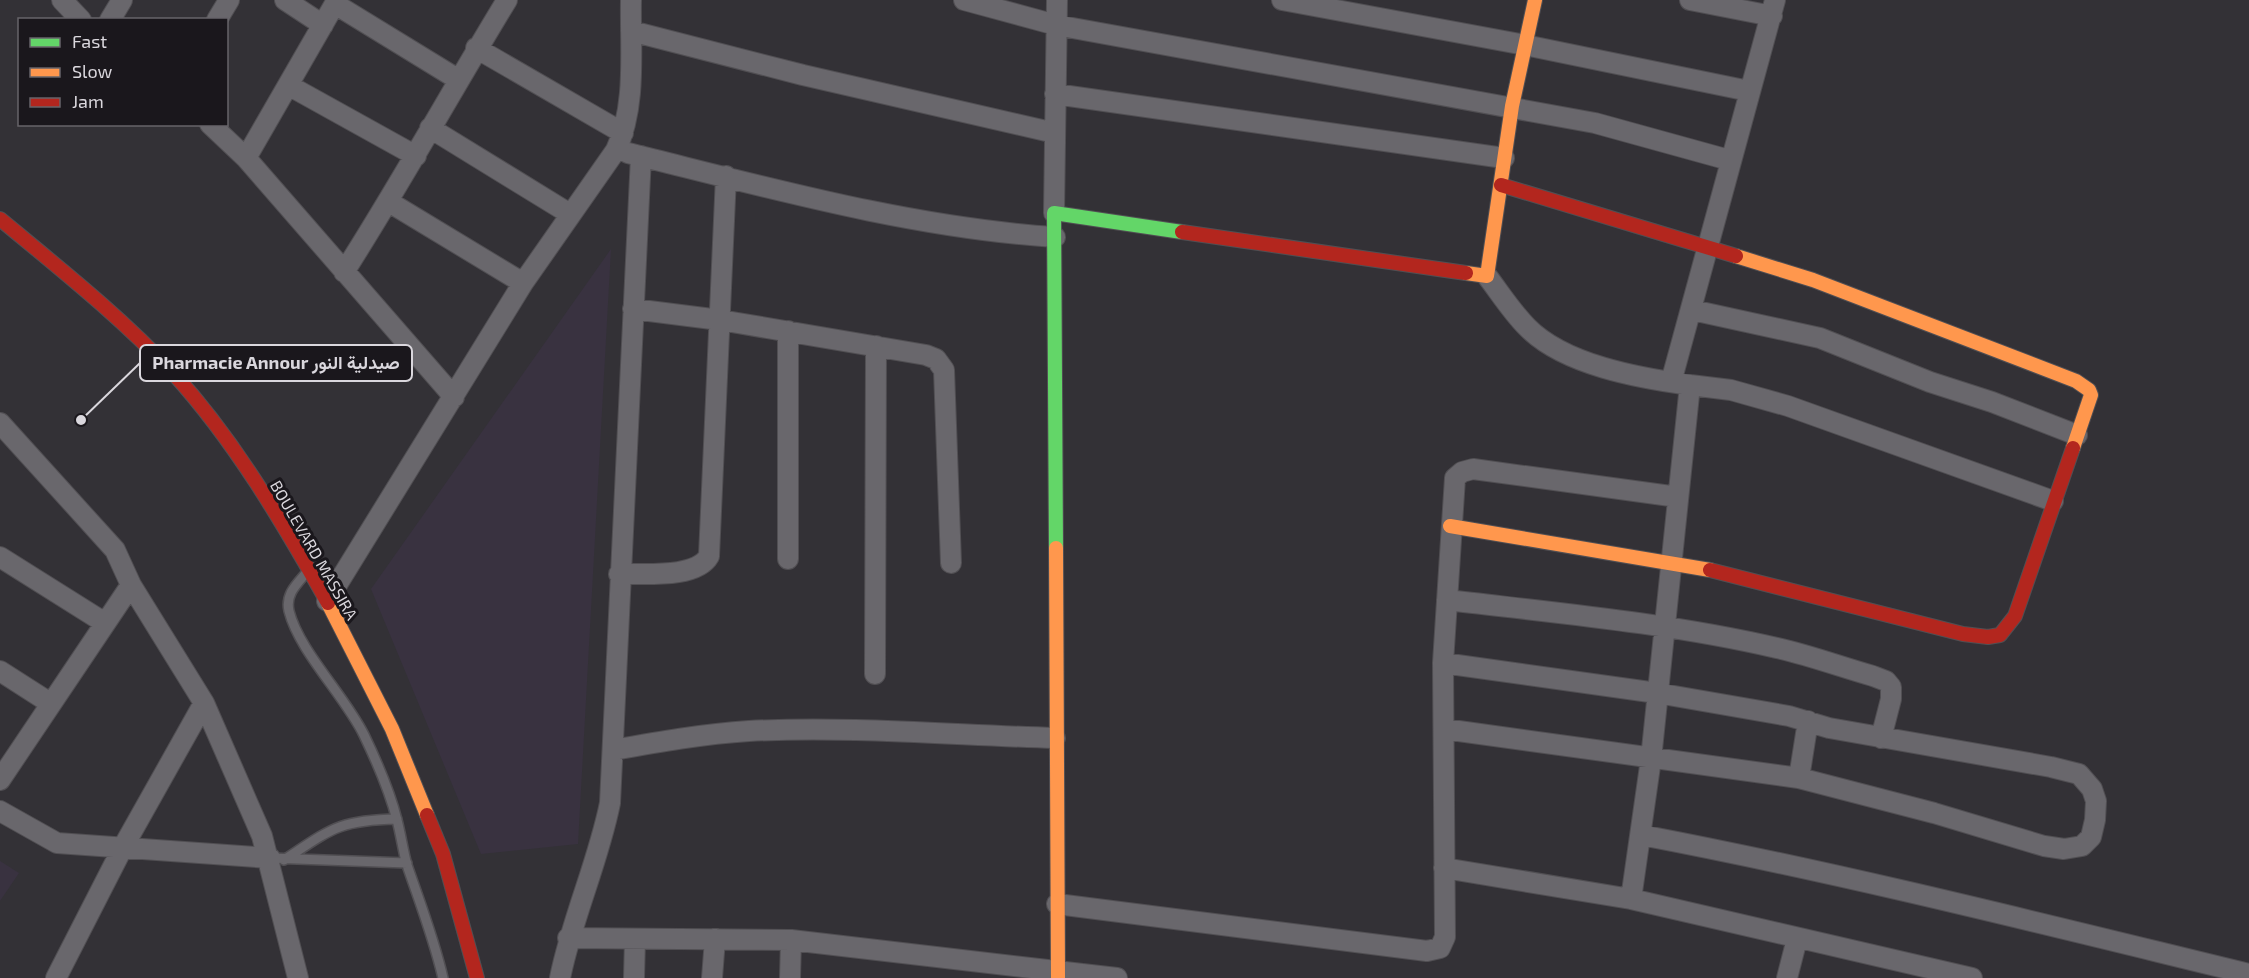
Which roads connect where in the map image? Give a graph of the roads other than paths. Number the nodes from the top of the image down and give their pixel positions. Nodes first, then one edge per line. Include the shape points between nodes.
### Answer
1 (62, 0) edge
2 (122, 0) edge
3 (229, 0) edge
4 (285, 0) edge
5 (631, 0) edge
6 (964, 0) edge
7 (1057, 0) edge
8 (1282, 0) edge
9 (1535, 0) edge
10 (1690, 0) edge
11 (336, 2) edge
12 (502, 2) edge
13 (1773, 8) edge
14 (79, 18) edge
15 (111, 18) edge
16 (218, 18) edge
17 (323, 25) junction
18 (1056, 25) junction
19 (630, 31) junction
20 (1526, 45) junction
21 (476, 48) junction
22 (459, 80) junction
23 (288, 85) junction
24 (1749, 91) junction
25 (1055, 94) junction
26 (1512, 106) junction
27 (212, 126) edge
28 (430, 128) junction
29 (1055, 133) junction
30 (620, 142) junction
31 (416, 156) junction
32 (640, 156) junction
33 (246, 158) junction
34 (1504, 158) junction
35 (1730, 160) junction
36 (726, 176) junction
37 (1501, 185) junction
38 (389, 202) junction
39 (1054, 213) junction
40 (570, 214) junction
41 (0, 219) edge
42 (1055, 237) junction
43 (1710, 247) junction
44 (344, 272) junction
45 (1487, 276) junction
46 (523, 283) junction
47 (633, 309) junction
48 (1692, 310) junction
49 (720, 320) junction
50 (788, 331) junction
51 (876, 346) junction
52 (1680, 384) junction
53 (454, 397) junction
54 (0, 423) edge
55 (2077, 435) junction
56 (1678, 497) junction
57 (2053, 501) junction
58 (1450, 526) junction
59 (0, 557) edge
60 (788, 558) dead end
61 (1672, 562) junction
62 (951, 563) dead end
63 (309, 570) junction
64 (619, 574) junction
65 (131, 585) junction
66 (1447, 600) junction
67 (327, 601) junction
68 (105, 624) junction
69 (1665, 627) junction
70 (1443, 663) junction
71 (0, 671) edge
72 (875, 674) dead end
73 (1657, 693) junction
74 (50, 703) junction
75 (204, 703) junction
76 (1808, 721) junction
77 (1444, 729) junction
78 (1055, 738) junction
79 (1881, 738) junction
80 (613, 750) junction
81 (1651, 759) junction
82 (1799, 778) junction
83 (0, 780) edge
84 (0, 812) edge
85 (397, 819) junction
86 (1641, 835) junction
87 (122, 849) junction
88 (277, 859) junction
89 (407, 863) junction
90 (1444, 868) junction
91 (1631, 899) junction
92 (1057, 904) junction
93 (568, 938) junction
94 (635, 939) junction
95 (715, 939) junction
96 (1797, 939) junction
97 (791, 940) junction
98 (1058, 974) edge
99 (2249, 974) edge
100 (56, 978) edge
101 (298, 978) edge
102 (443, 978) edge
103 (477, 978) edge
104 (560, 978) edge
105 (634, 978) edge
106 (712, 978) edge
107 (790, 978) edge
108 (1117, 978) edge
109 (1787, 978) edge
110 (1972, 978) edge

1 - 14 street
2 - 15 street
3 - 16 street
4 - 17 street
5 - 19 street
6 - 18 street
7 - 18 street
8 - 20 street
9 - 20 street
10 - 13 street
11 - 17 street
11 - 22 street
12 - 21 street
13 - 24 street
17 - 23 street
18 - 25 street
18 - 26 street
19 - 29 street
19 - 30 street via 629,88
20 - 24 street
20 - 26 street
21 - 22 street
21 - 30 street
22 - 28 street
23 - 31 street
23 - 33 street
24 - 35 street
25 - 29 street
25 - 34 street
26 - 34 street
26 - 35 street via 1595,123
27 - 33 street
28 - 31 street
28 - 40 street
29 - 39 street
30 - 32 street
30 - 40 street
31 - 38 street
32 - 36 street
32 - 47 street
33 - 44 street
34 - 37 street
35 - 43 street
36 - 42 street via 871,210 976,229
36 - 49 street
37 - 43 street
37 - 45 street
38 - 44 street
38 - 46 street
39 - 42 street
39 - 45 street
40 - 46 street
41 - 63 street, BOULEVARD MASSIRA via 173,373 239,455
42 - 78 street
43 - 48 street
43 - 55 street via 1813,280 2076,381 2091,396
44 - 53 street
45 - 52 street via 1528,328 1568,355 1606,368
46 - 53 street
47 - 49 street
47 - 64 street
48 - 52 street
48 - 55 street via 1820,338
49 - 50 street
49 - 64 street via 709,556 685,572
50 - 51 street
50 - 60 street
51 - 62 street via 926,355 936,359 944,370
51 - 72 street
52 - 56 street
52 - 57 street via 1731,390 1788,406
53 - 67 street
54 - 65 street via 115,550
55 - 57 street
56 - 58 street via 1473,470 1455,478
56 - 61 street
57 - 61 street via 2015,616 2002,636 1963,634 1758,580
58 - 61 street
58 - 66 street
59 - 68 street
61 - 69 street
63 - 67 street, BOULEVARD MASSIRA
63 - 85 lane via 291,590 287,601 290,614 306,646 364,735
64 - 80 street
65 - 68 street
65 - 75 street
66 - 69 street
66 - 70 street
67 - 103 street, BOULEVARD MASSIRA via 392,729 443,854
68 - 74 street
69 - 73 street
69 - 79 street via 1779,648 1886,681 1892,699
70 - 73 street
70 - 77 street
71 - 74 street
73 - 76 street
73 - 81 street
74 - 83 street
75 - 87 street
75 - 88 street
76 - 79 street
76 - 82 street
77 - 81 street
77 - 90 street
78 - 80 street via 748,731
78 - 92 street
79 - 82 street via 2079,774 2092,789 2096,801 2091,837 2082,846 2044,846
80 - 93 street via 610,803 602,844
81 - 82 street
81 - 86 street
84 - 87 street via 57,843
85 - 88 lane via 360,820 334,827
85 - 89 lane
86 - 91 street
86 - 99 street via 1815,870
87 - 88 street
87 - 100 street
88 - 89 lane
88 - 101 street
89 - 102 lane via 432,930
90 - 91 street
90 - 92 street via 1445,937 1440,948 1427,951
91 - 96 street
92 - 98 street
93 - 94 street
93 - 104 street
94 - 95 street
94 - 105 street
95 - 97 street
95 - 106 street
96 - 109 street
96 - 110 street
97 - 98 street
97 - 107 street
98 - 108 street

